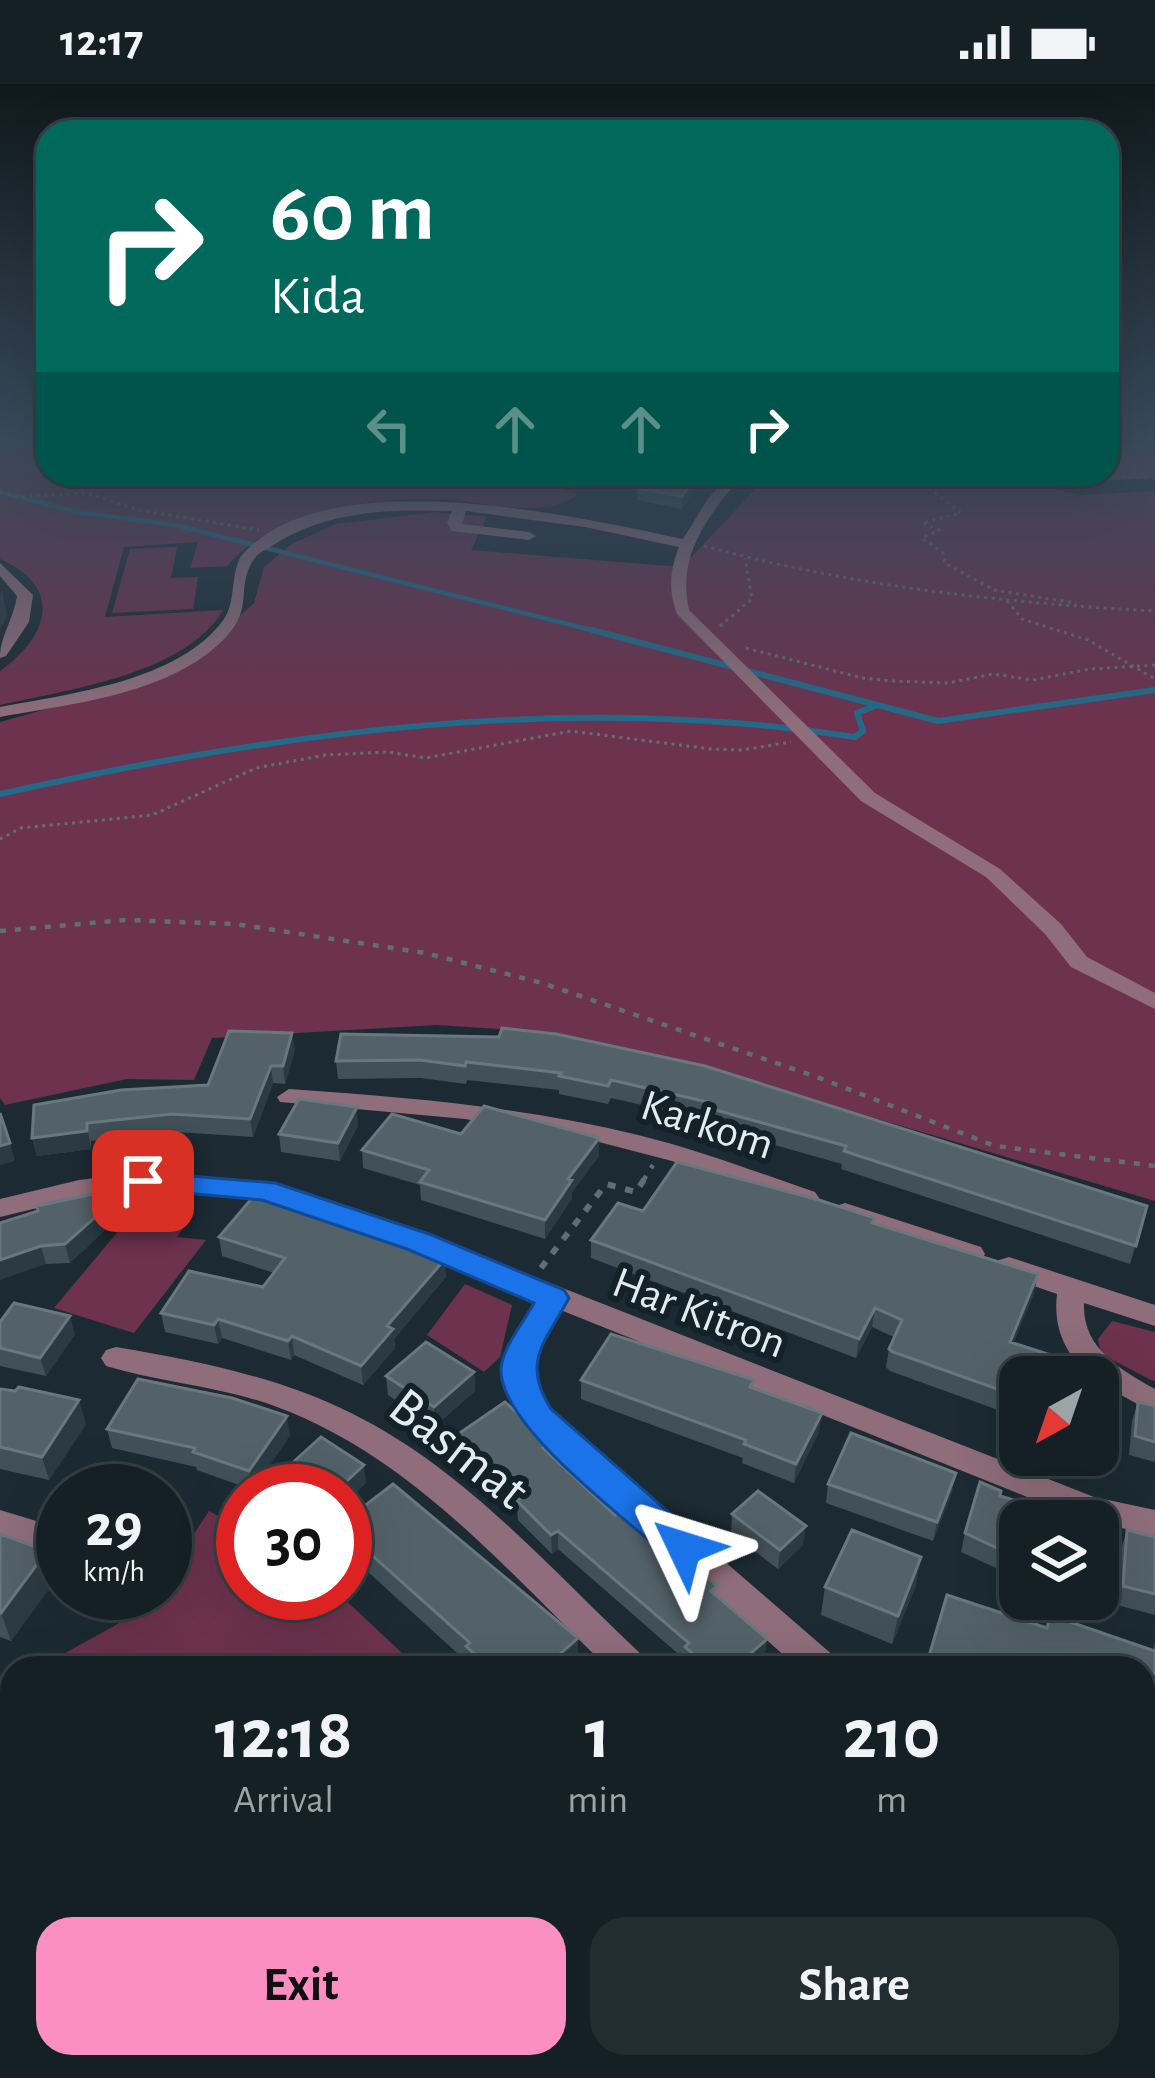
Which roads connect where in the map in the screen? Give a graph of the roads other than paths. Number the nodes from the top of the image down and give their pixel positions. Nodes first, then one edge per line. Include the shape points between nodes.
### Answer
1 (277, 536) edge
2 (646, 536) edge
3 (692, 536) edge
4 (687, 544) junction
5 (0, 567) edge
6 (0, 652) edge
7 (0, 712) edge
8 (1155, 1002) edge
9 (289, 1097) dead end
10 (0, 1208) edge
11 (1072, 1288) junction
12 (540, 1293) junction
13 (1155, 1316) edge
14 (116, 1358) dead end
15 (1155, 1403) edge
16 (0, 1523) edge
17 (1155, 1523) edge
18 (36, 1534) edge
19 (619, 1656) edge
20 (809, 1656) edge

1 - 7 street via 241,566 234,616 205,645 147,677
2 - 4 street
3 - 4 street
4 - 8 street via 674,588 682,611 868,797 993,873 1079,962
5 - 6 street via 26,595 21,622
9 - 11 street, Karkom via 484,1112 662,1150
10 - 12 street, Har Kitron via 143,1181 264,1190
11 - 13 street, Karkom
11 - 15 street via 1067,1307 1085,1360
12 - 17 street, Har Kitron via 1091,1509
12 - 20 street via 518,1363 519,1386 539,1418
14 - 19 street, Basmat via 216,1375 376,1441
16 - 18 street

